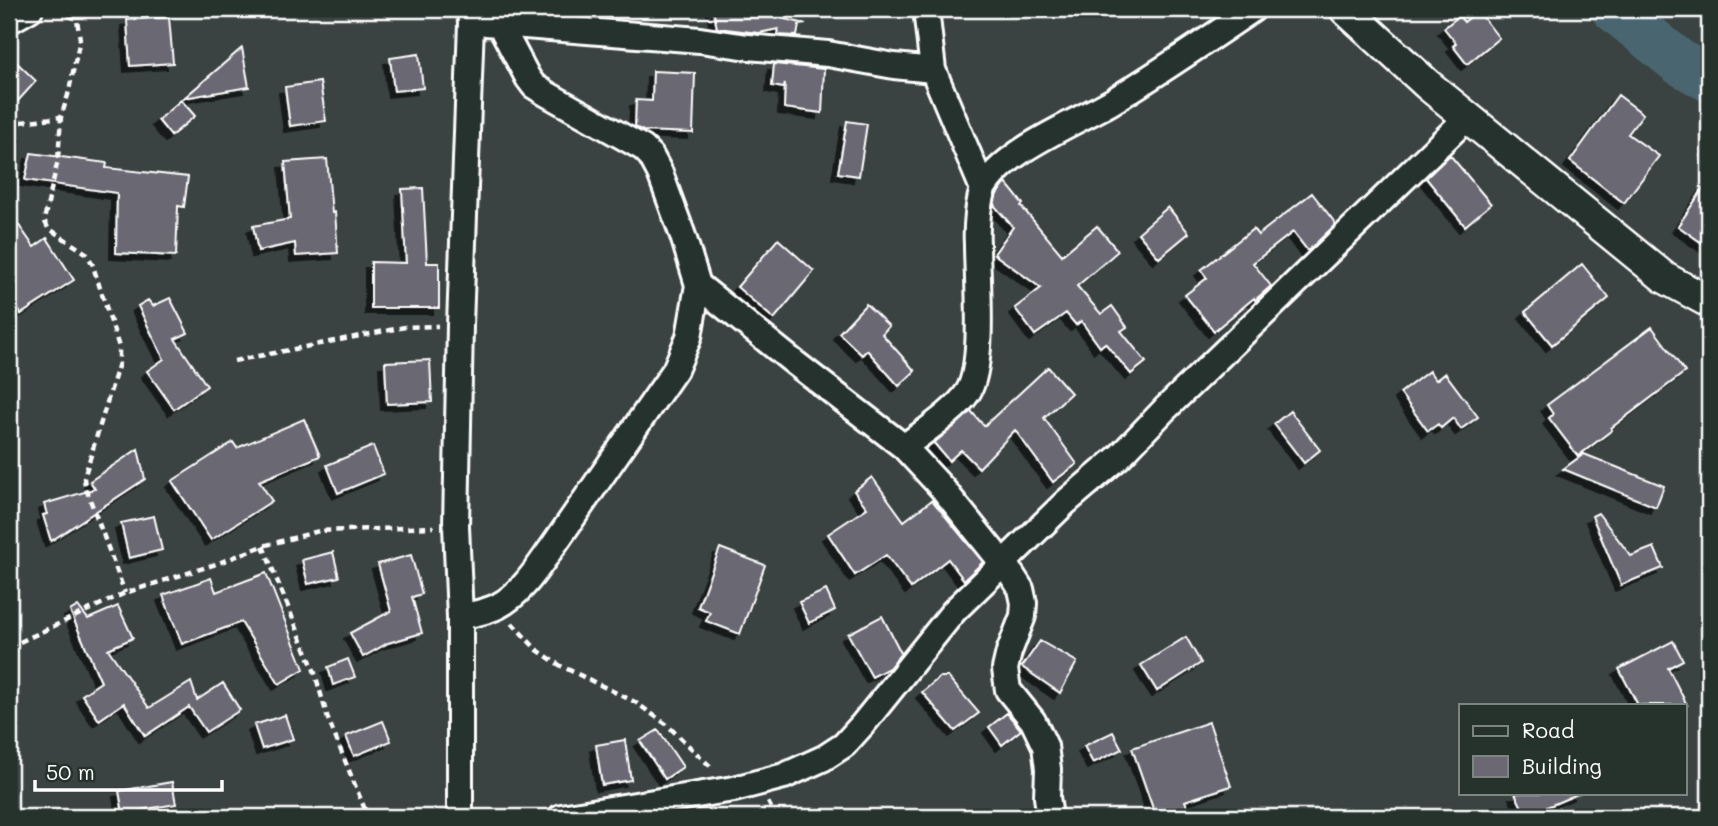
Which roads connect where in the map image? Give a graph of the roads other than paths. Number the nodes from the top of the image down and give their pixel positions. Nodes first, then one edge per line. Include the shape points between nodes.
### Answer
1 (30, 9) edge
2 (926, 9) edge
3 (1252, 9) edge
4 (1345, 9) edge
5 (470, 16) edge
6 (9, 21) edge
7 (499, 23) junction
8 (933, 70) junction
9 (1468, 117) junction
10 (983, 189) junction
11 (698, 285) junction
12 (1709, 302) edge
13 (904, 447) junction
14 (1002, 564) junction
15 (460, 617) junction
16 (460, 817) edge
17 (561, 817) edge
18 (1049, 817) edge

1 - 6 street
2 - 8 street
3 - 10 street via 1111,102 1017,154
4 - 9 street
5 - 7 street
5 - 15 street via 456,526
7 - 8 street via 701,40
7 - 11 street via 534,86 651,156
8 - 10 street
9 - 12 street via 1665,278
9 - 14 street via 1120,456
10 - 13 street via 976,227 975,372 968,392
11 - 13 street
11 - 15 street via 689,337 675,370 532,575 497,607
13 - 14 street
14 - 17 street via 954,611 844,745 824,758 734,789
14 - 18 street via 1021,589 1024,603 1005,669 1008,690 1033,720 1045,746
15 - 16 street

